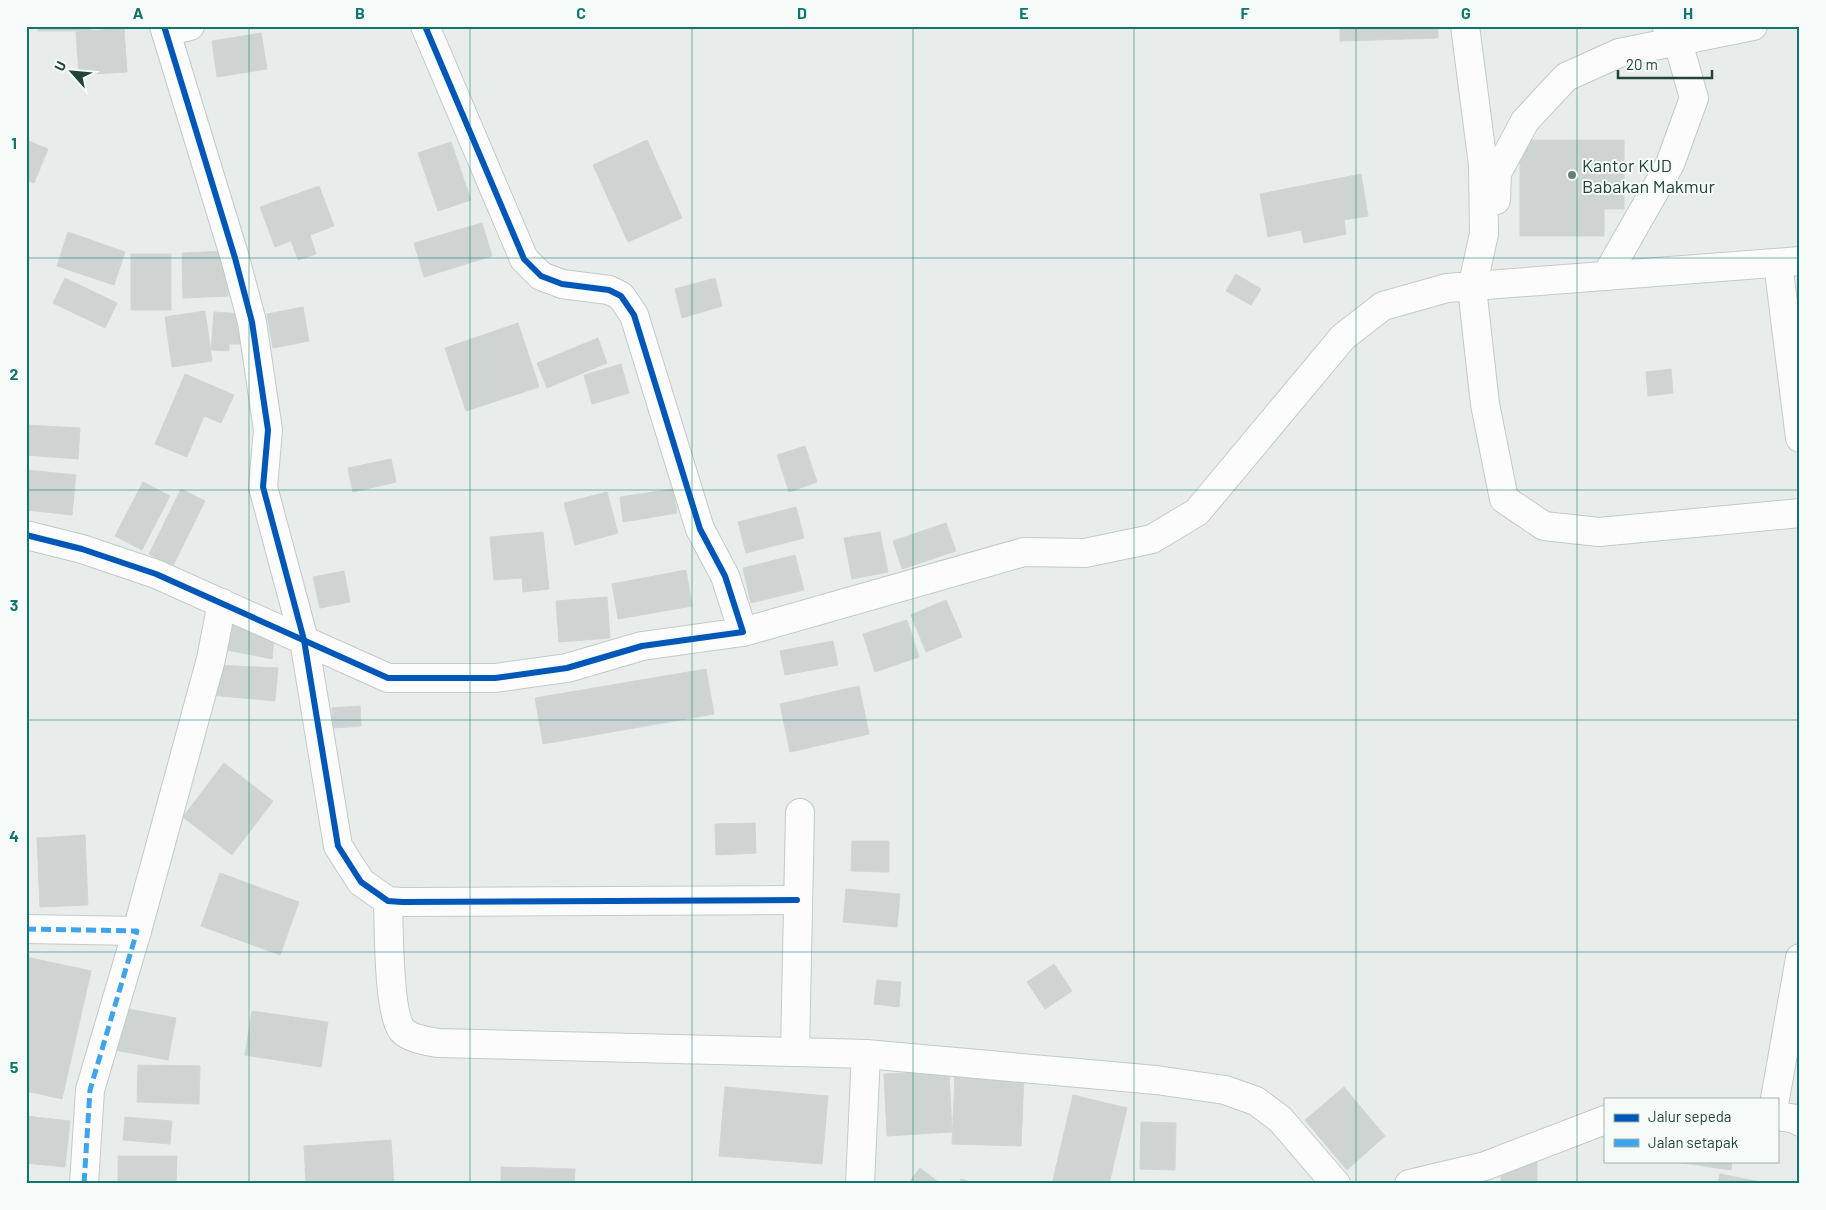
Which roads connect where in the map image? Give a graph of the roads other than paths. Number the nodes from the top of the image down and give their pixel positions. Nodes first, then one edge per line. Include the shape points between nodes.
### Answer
1 (425, 26) edge
2 (1465, 26) edge
3 (1753, 26) edge
4 (174, 28) edge
5 (1672, 34) edge
6 (1789, 262) edge
7 (1606, 276) junction
8 (1473, 284) junction
9 (1800, 438) edge
10 (1800, 513) edge
11 (26, 535) edge
12 (222, 603) junction
13 (742, 632) junction
14 (304, 640) junction
15 (800, 813) dead end
16 (797, 900) junction
17 (388, 901) junction
18 (26, 929) edge
19 (137, 931) junction
20 (1800, 958) edge
21 (795, 1052) junction
22 (866, 1054) junction
23 (1775, 1098) edge
24 (1778, 1116) edge
25 (1604, 1120) edge
26 (1800, 1122) edge
27 (84, 1184) edge
28 (860, 1184) edge
29 (1336, 1184) edge
30 (1409, 1184) edge

1 - 13 street via 524,258 541,276 562,284 609,290 621,296 634,315 700,529 725,576
2 - 8 street via 1483,165 1484,234
3 - 5 street
4 - 14 street via 252,322 268,430 264,487
5 - 7 street via 1694,98 1670,164
5 - 8 street via 1566,77 1525,121 1497,173 1496,215 1490,246
6 - 7 street
6 - 9 street
7 - 8 street
8 - 10 street via 1484,404 1504,499 1544,526 1599,532
8 - 13 street via 1383,306 1360,322 1343,337 1197,512 1152,539 1085,553 1024,552
11 - 12 street via 82,549 156,574
12 - 14 street
12 - 19 street via 211,659
13 - 14 street via 642,646 568,668 495,678 388,678
14 - 17 street via 338,846 361,882
15 - 16 street
16 - 17 street
16 - 21 street
17 - 21 street via 395,1013 403,1030 418,1039 438,1044
18 - 19 street
19 - 27 street via 90,1090
20 - 23 street
21 - 22 street
22 - 28 street
22 - 29 street via 1156,1080 1225,1090 1256,1101 1280,1119
24 - 26 street
25 - 30 street via 1485,1166

